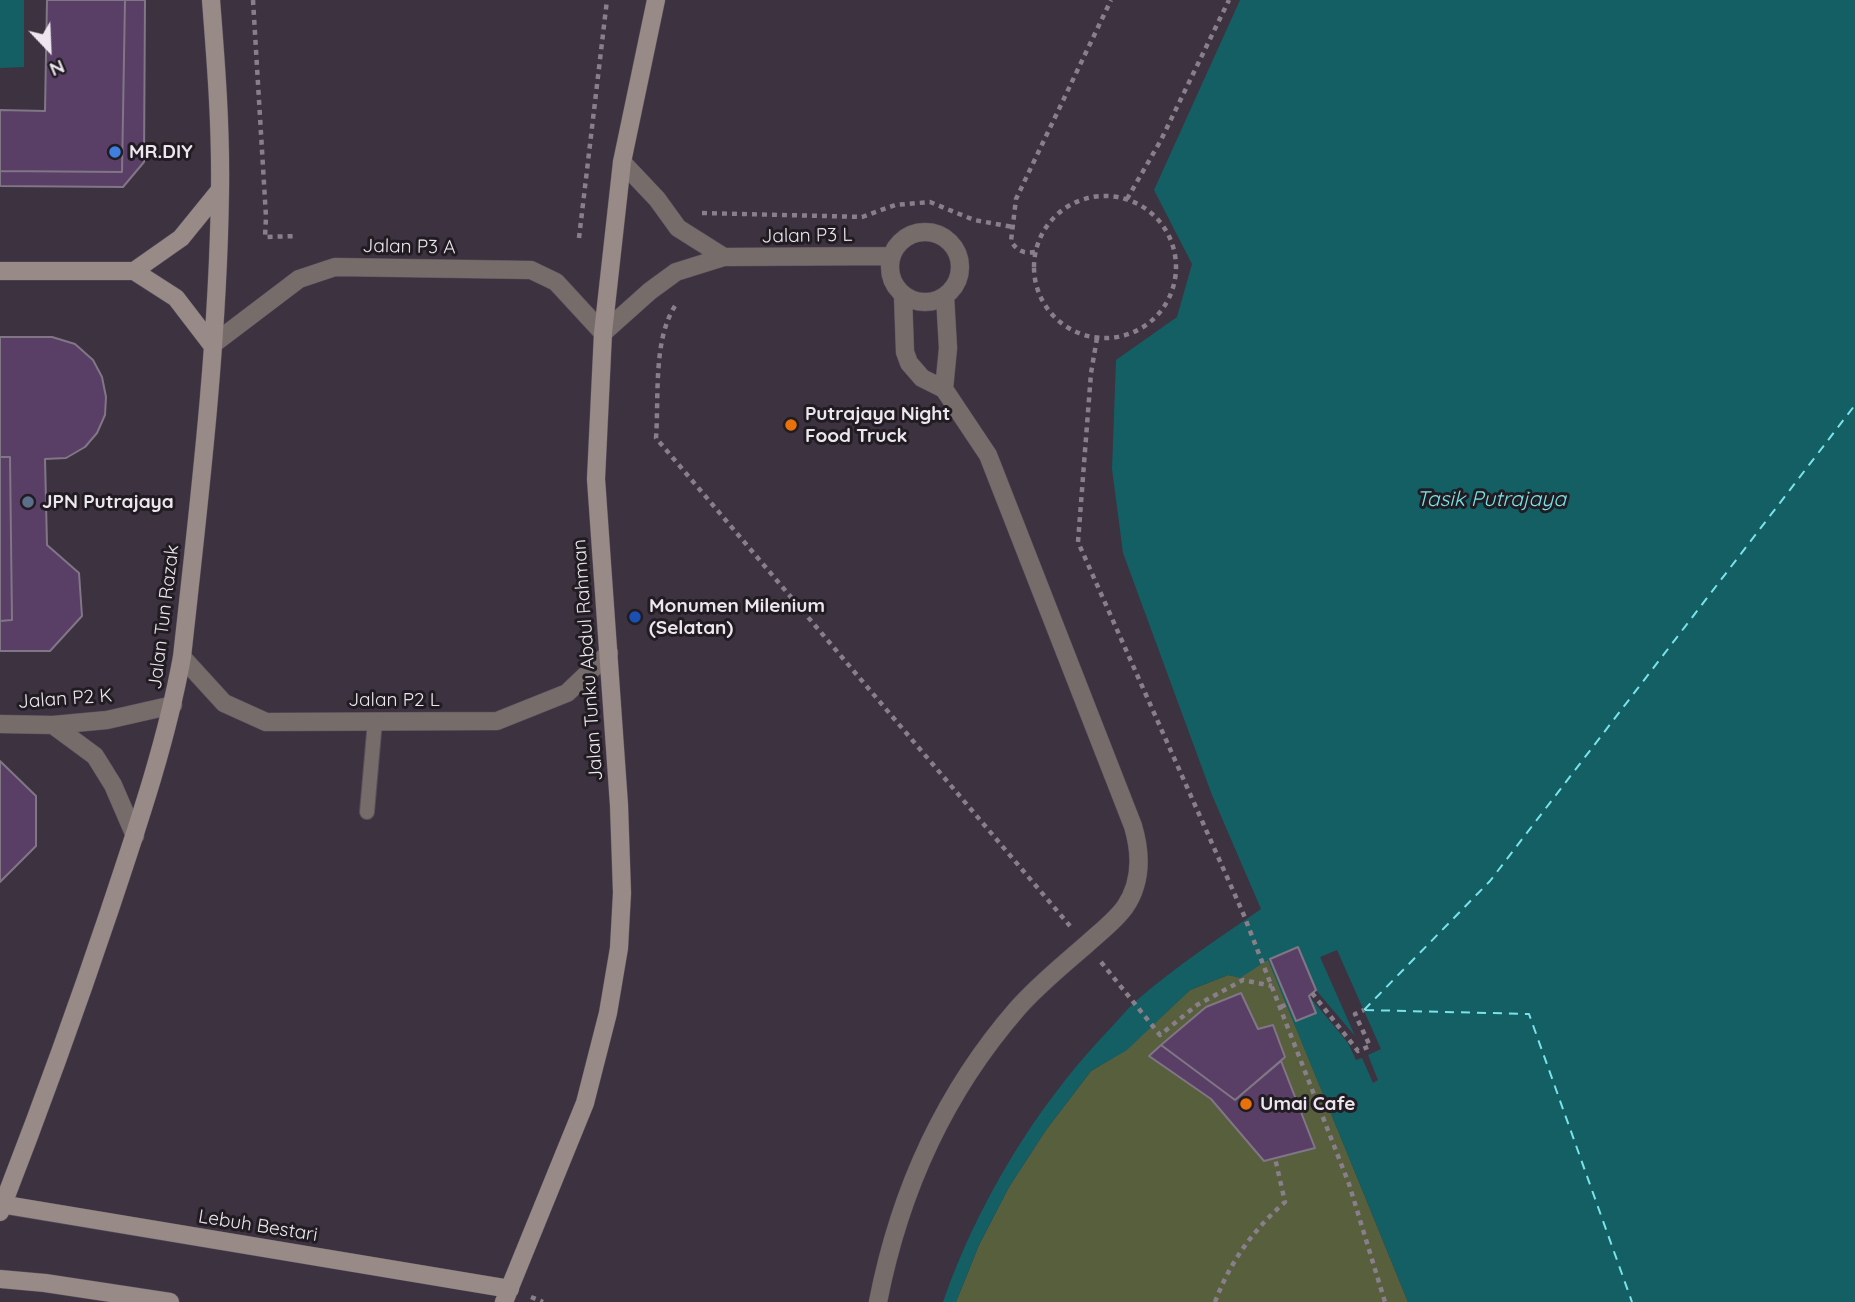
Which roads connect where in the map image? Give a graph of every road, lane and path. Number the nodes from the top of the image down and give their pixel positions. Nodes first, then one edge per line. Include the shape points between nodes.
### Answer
1 (211, 0) edge
2 (253, 0) edge
3 (607, 0) edge
4 (656, 0) edge
5 (1111, 0) edge
6 (1229, 0) edge
7 (622, 162) junction
8 (220, 190) junction
9 (1127, 199) junction
10 (690, 212) dead end
11 (1013, 227) junction
12 (297, 236) dead end
13 (579, 238) dead end
14 (1035, 252) junction
15 (891, 256) junction
16 (724, 257) junction
17 (0, 271) edge
18 (134, 271) junction
19 (903, 296) junction
20 (946, 296) junction
21 (683, 299) dead end
22 (604, 333) junction
23 (1097, 338) junction
24 (212, 345) junction
25 (944, 389) junction
26 (609, 653) junction
27 (182, 657) junction
28 (173, 705) junction
29 (375, 721) junction
30 (0, 724) edge
31 (52, 725) junction
32 (367, 812) dead end
33 (135, 836) junction
34 (1086, 944) junction
35 (1272, 986) junction
36 (1312, 993) dead end
37 (1289, 1003) dead end
38 (1280, 1007) junction
39 (1364, 1010) dead end
40 (1275, 1158) dead end
41 (1, 1207) edge
42 (0, 1279) edge
43 (507, 1295) edge
44 (170, 1302) edge
45 (878, 1302) edge
46 (1215, 1302) edge
47 (1385, 1302) edge

1 - 8 street, Jalan Tun Razak
2 - 12 path via 265,237
3 - 13 path
4 - 7 street, Jalan Tunku Abdul Rahman
5 - 11 path via 1016,199
6 - 9 path
7 - 16 street via 678,228
7 - 22 street, Jalan Tunku Abdul Rahman
8 - 18 street via 181,239
8 - 24 street, Jalan Tun Razak
9 - 14 path via 1098,196 1070,205 1047,225
9 - 23 path via 1153,214 1171,237 1177,267 1170,296 1153,320 1127,335
10 - 11 path via 862,217 895,205 930,202 974,220
11 - 14 path via 1014,246
14 - 23 path via 1035,282 1046,309 1069,328
15 - 16 street, Jalan P3 L
15 - 19 street via 893,285
15 - 20 street via 910,234 925,231 952,243 961,271
16 - 22 street, Jalan P3 L via 676,272
17 - 18 street
18 - 24 street via 176,298
19 - 20 street via 932,302
19 - 25 street via 909,363 922,378
20 - 25 street
21 - 34 path via 667,318 662,339 656,438
22 - 24 street, Jalan P3 A via 556,282 531,270 335,267 299,279
22 - 26 street, Jalan Tunku Abdul Rahman via 596,479
23 - 35 path via 1079,542
24 - 27 street, Jalan Tun Razak
25 - 34 street via 988,455 1138,844 1135,888 1125,906
26 - 29 street, Jalan P2 L via 566,693 497,721
26 - 43 street, Jalan Tunku Abdul Rahman via 620,831 619,948 585,1104
27 - 28 street, Jalan Tun Razak
27 - 29 street, Jalan P2 L via 224,703 266,722
28 - 31 street, Jalan P2 K via 107,720
28 - 33 street, Jalan Tun Razak
29 - 32 lane
30 - 31 street, Jalan P2 K
31 - 33 street via 95,756
33 - 41 street, Jalan Tun Razak
34 - 35 path via 1160,1035 1197,1005 1243,980
34 - 45 street via 1018,1008 938,1123 898,1217
35 - 38 path
36 - 39 path via 1359,1051 1370,1046 1355,1014
37 - 38 path
38 - 47 path via 1349,1184
40 - 46 path via 1284,1202 1247,1240
41 - 43 street, Lebuh Bestari
42 - 44 street

